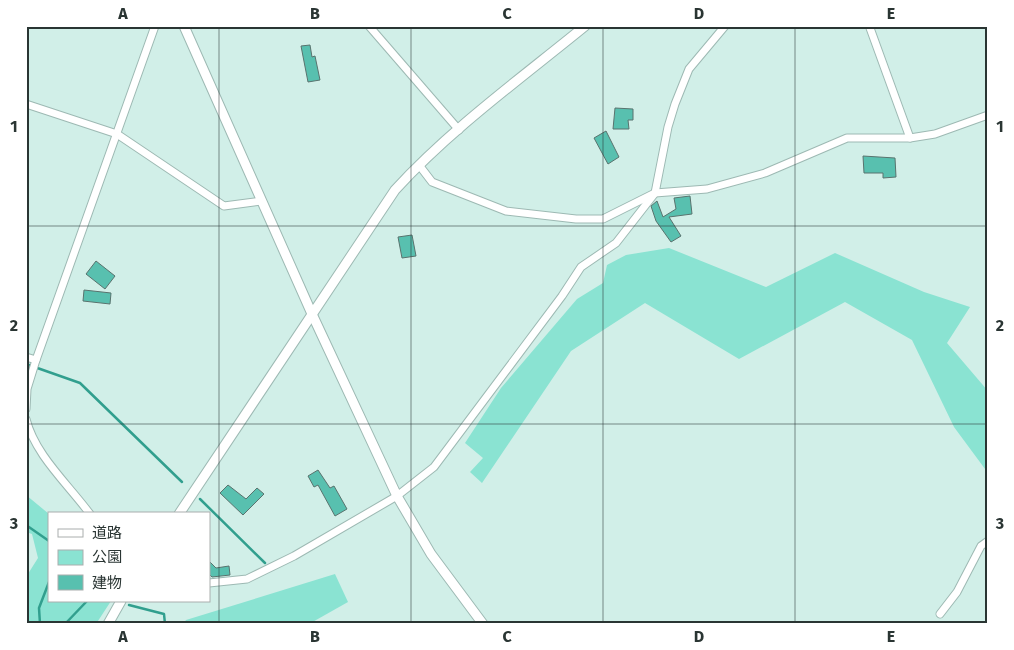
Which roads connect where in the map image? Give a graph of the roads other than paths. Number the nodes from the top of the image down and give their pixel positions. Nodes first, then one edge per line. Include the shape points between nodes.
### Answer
1 (155, 26) edge
2 (184, 26) edge
3 (369, 26) edge
4 (584, 26) edge
5 (725, 26) edge
6 (870, 28) dead end
7 (26, 104) edge
8 (988, 115) edge
9 (459, 130) junction
10 (117, 134) junction
11 (910, 138) junction
12 (419, 165) junction
13 (655, 193) junction
14 (261, 200) junction
15 (312, 314) junction
16 (26, 356) edge
17 (36, 360) junction
18 (26, 409) edge
19 (26, 419) edge
20 (397, 496) junction
21 (88, 512) edge
22 (180, 512) edge
23 (988, 541) edge
24 (210, 583) edge
25 (120, 602) edge
26 (940, 614) dead end
27 (108, 624) edge
28 (483, 624) edge

1 - 10 street
2 - 14 street
3 - 9 street
4 - 9 street
5 - 13 street via 689,69 668,127
6 - 11 street
7 - 10 street
8 - 11 street via 935,134
9 - 12 street
10 - 14 street via 224,206
10 - 17 street
11 - 13 street via 847,138 795,161 707,189
12 - 13 street via 432,182 506,211 603,219
12 - 15 street via 395,190
13 - 20 street via 616,243 582,267 434,467
14 - 15 street
15 - 20 street
15 - 22 street
16 - 17 street
17 - 18 street via 27,389
19 - 21 street via 30,436 38,448
20 - 24 street via 294,556 247,579
20 - 28 street via 431,554
23 - 26 street via 981,546 958,592
25 - 27 street

